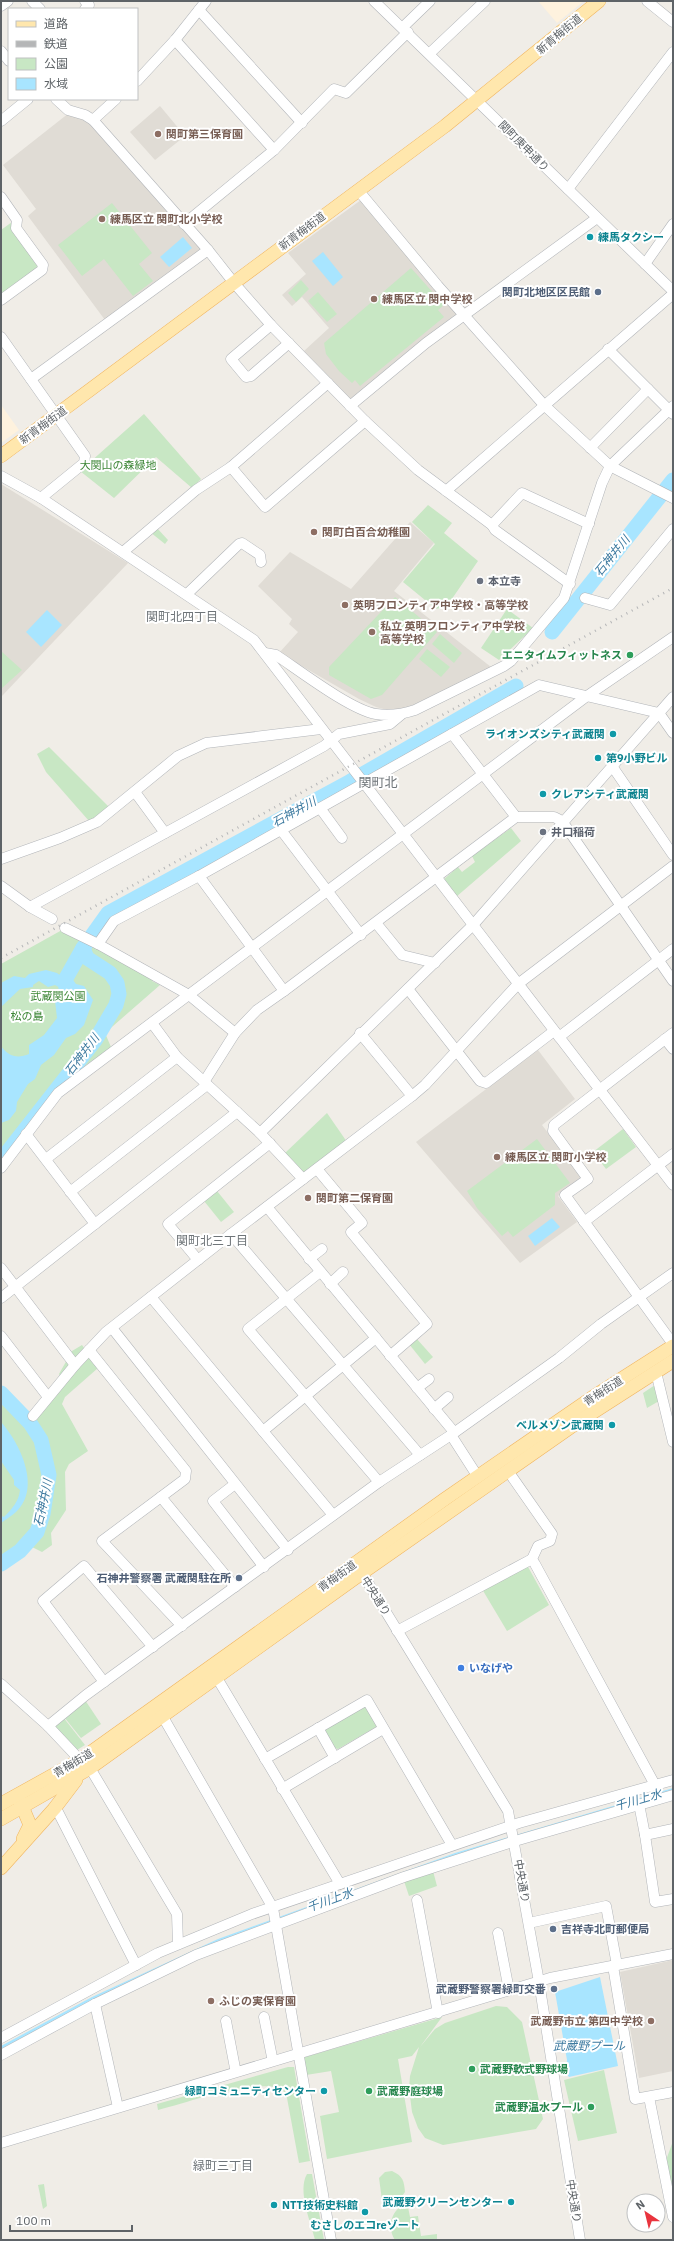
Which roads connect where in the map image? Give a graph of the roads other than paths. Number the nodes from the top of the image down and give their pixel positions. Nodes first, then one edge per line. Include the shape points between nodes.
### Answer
1 (8, 1) edge
2 (206, 1) edge
3 (374, 1) edge
4 (430, 1) edge
5 (485, 1) edge
6 (599, 1) edge
7 (646, 1) edge
8 (1, 6) edge
9 (199, 10) junction
10 (673, 22) edge
11 (405, 30) junction
12 (175, 40) junction
13 (1, 51) edge
14 (673, 52) edge
15 (430, 53) junction
16 (8, 60) edge
17 (138, 80) edge
18 (27, 100) edge
19 (57, 100) edge
20 (115, 100) edge
21 (478, 100) junction
22 (93, 120) junction
23 (1, 121) edge
24 (302, 123) junction
25 (274, 150) junction
26 (568, 189) junction
27 (358, 190) junction
28 (1, 197) edge
29 (598, 218) junction
30 (184, 224) junction
31 (673, 224) edge
32 (208, 250) junction
33 (645, 264) junction
34 (234, 283) junction
35 (673, 291) edge
36 (673, 294) edge
37 (1, 300) edge
38 (465, 316) junction
39 (271, 325) junction
40 (1, 337) edge
41 (289, 343) junction
42 (608, 349) junction
43 (30, 379) junction
44 (328, 383) junction
45 (648, 389) junction
46 (544, 405) junction
47 (350, 406) junction
48 (672, 410) edge
49 (56, 415) junction
50 (365, 421) junction
51 (590, 448) junction
52 (1, 456) edge
53 (610, 466) junction
54 (231, 467) junction
55 (1, 476) edge
56 (446, 491) junction
57 (670, 496) edge
58 (41, 498) junction
59 (589, 524) junction
60 (492, 525) junction
61 (673, 529) edge
62 (123, 552) junction
63 (261, 562) dead end
64 (570, 584) junction
65 (187, 594) junction
66 (585, 598) dead end
67 (673, 637) edge
68 (265, 653) junction
69 (587, 696) junction
70 (673, 697) edge
71 (659, 713) junction
72 (402, 714) junction
73 (322, 729) junction
74 (673, 733) edge
75 (452, 734) junction
76 (331, 741) junction
77 (612, 766) junction
78 (483, 774) junction
79 (362, 782) junction
80 (134, 792) junction
81 (320, 808) junction
82 (516, 817) junction
83 (562, 821) junction
84 (281, 830) junction
85 (165, 833) junction
86 (403, 834) junction
87 (342, 838) dead end
88 (673, 855) edge
89 (1, 859) edge
90 (673, 866) edge
91 (199, 876) junction
92 (436, 877) junction
93 (1, 886) edge
94 (327, 891) junction
95 (621, 905) junction
96 (30, 907) junction
97 (52, 919) dead end
98 (376, 923) junction
99 (473, 925) junction
100 (64, 928) dead end
101 (361, 935) junction
102 (92, 941) junction
103 (252, 948) junction
104 (673, 949) edge
105 (659, 960) junction
106 (435, 963) junction
107 (673, 981) edge
108 (518, 984) junction
109 (408, 989) junction
110 (284, 991) junction
111 (189, 995) junction
112 (152, 1023) junction
113 (235, 1033) junction
114 (360, 1033) junction
115 (557, 1034) junction
116 (669, 1036) edge
117 (673, 1049) edge
118 (458, 1050) junction
119 (177, 1057) junction
120 (206, 1083) junction
121 (599, 1090) junction
122 (412, 1096) junction
123 (237, 1112) junction
124 (260, 1133) junction
125 (26, 1134) junction
126 (270, 1143) junction
127 (673, 1154) edge
128 (46, 1159) junction
129 (658, 1166) junction
130 (1, 1168) edge
131 (317, 1169) junction
132 (304, 1179) junction
133 (673, 1186) edge
134 (70, 1192) junction
135 (266, 1207) junction
136 (584, 1222) junction
137 (95, 1224) junction
138 (231, 1234) junction
139 (322, 1249) dead end
140 (309, 1259) junction
141 (198, 1260) junction
142 (1, 1268) edge
143 (320, 1272) junction
144 (343, 1272) dead end
145 (673, 1273) edge
146 (330, 1284) junction
147 (15, 1287) junction
148 (151, 1297) junction
149 (1, 1298) edge
150 (640, 1298) junction
151 (286, 1299) junction
152 (112, 1328) junction
153 (1, 1336) edge
154 (376, 1338) junction
155 (673, 1345) edge
156 (89, 1350) junction
157 (390, 1356) junction
158 (673, 1361) edge
159 (343, 1364) junction
160 (76, 1365) junction
161 (656, 1372) junction
162 (429, 1379) dead end
163 (417, 1388) junction
164 (307, 1396) junction
165 (48, 1397) junction
166 (448, 1397) dead end
167 (434, 1409) junction
168 (33, 1416) dead end
169 (263, 1431) junction
170 (453, 1433) junction
171 (673, 1442) edge
172 (420, 1455) junction
173 (508, 1471) junction
174 (478, 1477) junction
175 (379, 1482) junction
176 (235, 1484) junction
177 (161, 1497) junction
178 (334, 1515) junction
179 (288, 1550) junction
180 (382, 1552) junction
181 (532, 1559) junction
182 (264, 1567) junction
183 (359, 1568) junction
184 (235, 1587) junction
185 (182, 1626) junction
186 (397, 1631) junction
187 (153, 1647) junction
188 (217, 1678) junction
189 (104, 1682) junction
190 (2, 1687) edge
191 (163, 1717) junction
192 (48, 1726) junction
193 (318, 1728) junction
194 (383, 1730) junction
195 (336, 1758) junction
196 (265, 1760) junction
197 (84, 1767) junction
198 (673, 1780) edge
199 (655, 1785) junction
200 (282, 1789) junction
201 (673, 1795) edge
202 (20, 1801) junction
203 (1, 1804) edge
204 (639, 1804) junction
205 (54, 1808) junction
206 (1, 1818) edge
207 (673, 1829) edge
208 (513, 1833) junction
209 (644, 1835) junction
210 (452, 1845) junction
211 (16, 1850) junction
212 (1, 1868) edge
213 (340, 1884) junction
214 (673, 1899) edge
215 (417, 1900) dead end
216 (275, 1917) junction
217 (529, 1924) junction
218 (498, 1933) dead end
219 (178, 1944) junction
220 (673, 1954) edge
221 (136, 1965) junction
222 (615, 1966) junction
223 (539, 1982) junction
224 (508, 1985) dead end
225 (95, 2004) junction
226 (438, 2013) junction
227 (264, 2016) dead end
228 (226, 2021) dead end
229 (1, 2038) edge
230 (298, 2055) junction
231 (1, 2056) edge
232 (272, 2057) dead end
233 (235, 2068) dead end
234 (673, 2092) edge
235 (649, 2097) junction
236 (117, 2103) dead end
237 (1, 2143) edge
238 (673, 2217) edge
239 (331, 2240) edge
240 (580, 2240) edge

1 - 8 street
2 - 9 street
3 - 11 street, 関町庚申通り
4 - 11 street
5 - 15 street
6 - 21 main road, 新青梅街道
7 - 10 street
9 - 12 street
9 - 24 street
11 - 15 street, 関町庚申通り
11 - 24 street via 346,93 334,88
12 - 17 street
12 - 25 street
13 - 16 street
14 - 26 street
15 - 21 street, 関町庚申通り
18 - 23 street
19 - 22 street via 68,110
20 - 22 street
21 - 26 street, 関町庚申通り
21 - 27 main road, 新青梅街道
22 - 30 street
24 - 25 street
25 - 30 street
26 - 29 street, 関町庚申通り
27 - 34 main road, 新青梅街道
27 - 38 street
28 - 37 street via 17,220 16,228 43,265 42,270
29 - 33 street, 関町庚申通り
29 - 38 street
30 - 32 street
31 - 33 street
32 - 34 street
32 - 43 street
33 - 35 street, 関町庚申通り
34 - 39 street
34 - 49 main road, 新青梅街道
36 - 42 street
38 - 46 street
38 - 47 street via 426,343
39 - 41 street
39 - 41 street via 231,359 246,377 251,376
40 - 43 street
41 - 44 street
42 - 45 street
42 - 46 street
43 - 49 street
44 - 47 street
44 - 54 street
45 - 48 street
45 - 51 street
46 - 51 street
46 - 56 street
47 - 50 street
48 - 53 street
49 - 52 main road, 新青梅街道
49 - 58 street via 86,460
50 - 54 street via 265,507
50 - 56 street via 418,470
51 - 53 street
53 - 57 street
53 - 59 street
54 - 62 street via 196,490
55 - 58 street
56 - 60 street
58 - 62 street
59 - 60 street via 522,493
59 - 64 street
60 - 64 street via 495,530
61 - 66 street via 610,605
62 - 65 street
63 - 65 street via 260,555 239,544
64 - 72 street via 564,598 511,661
65 - 68 street via 247,634
67 - 69 street
68 - 72 street via 276,655 362,710 376,714
68 - 73 street
69 - 71 street
69 - 75 street via 542,684
69 - 78 street
70 - 71 street
71 - 74 street
71 - 77 street
72 - 76 street via 390,724 345,732
73 - 76 street
73 - 80 street via 206,743 178,756
75 - 78 street
75 - 79 street
76 - 79 street
76 - 85 street
77 - 83 street
77 - 88 street
78 - 82 street
78 - 86 street
79 - 81 street
79 - 86 street
80 - 85 street
80 - 89 street via 98,822
81 - 84 street
81 - 87 street
82 - 83 street via 554,817
82 - 92 street
83 - 95 street
83 - 99 street
84 - 91 street
84 - 94 street
85 - 96 street
86 - 92 street
86 - 94 street
90 - 95 street
91 - 102 street via 114,922
91 - 103 street
92 - 98 street
92 - 99 street
93 - 96 street
94 - 101 street
94 - 103 street
95 - 105 street
95 - 108 street
96 - 97 street
98 - 101 street
98 - 106 street via 402,955
99 - 106 street
99 - 108 street
100 - 102 street
101 - 110 street
102 - 111 street
103 - 110 street
103 - 111 street
104 - 105 street
105 - 107 street
105 - 115 street
106 - 109 street
108 - 115 street
108 - 118 street
109 - 114 street
109 - 118 street
110 - 113 street via 257,1010
111 - 112 street
111 - 113 street
112 - 119 street
112 - 125 street via 58,1093
113 - 120 street
114 - 122 street
114 - 124 street
115 - 118 street via 486,1083 480,1081
115 - 121 street
116 - 117 street
116 - 121 street
118 - 122 street
119 - 120 street
119 - 128 street
120 - 123 street
120 - 134 street
121 - 129 street
121 - 136 street via 554,1125 553,1131 588,1179 565,1195
122 - 131 street
123 - 124 street
123 - 137 street
124 - 126 street
125 - 128 street
125 - 130 street
126 - 132 street
126 - 141 street via 168,1224
127 - 129 street
128 - 134 street
129 - 133 street
129 - 136 street
131 - 132 street
131 - 157 street via 362,1223 351,1232 426,1324
132 - 135 street
134 - 137 street
135 - 138 street
135 - 140 street
136 - 150 street
137 - 147 street
138 - 141 street
138 - 151 street
139 - 140 street
140 - 143 street
141 - 148 street
142 - 147 street
143 - 146 street
143 - 151 street
144 - 146 street
145 - 150 street
146 - 154 street
147 - 149 street
147 - 160 street
148 - 152 street
148 - 169 street
150 - 155 street
150 - 170 street
151 - 159 street
151 - 164 street via 248,1329
152 - 156 street
152 - 176 street
153 - 165 street
154 - 157 street
154 - 159 street
155 - 174 main road, 青梅街道
156 - 160 street
156 - 177 street via 186,1471 185,1479
157 - 163 street
158 - 161 main road, 青梅街道
159 - 164 street
159 - 172 street
160 - 165 street
161 - 171 street
161 - 173 main road, 青梅街道
162 - 163 street
163 - 167 street
164 - 169 street
164 - 175 street
165 - 168 street
166 - 167 street
167 - 170 street
169 - 178 street
170 - 172 street
170 - 174 street
172 - 175 street
173 - 180 main road, 青梅街道
173 - 181 street via 552,1534 550,1541 538,1546
174 - 180 main road, 青梅街道
175 - 178 street
176 - 179 street
176 - 182 street via 213,1501
177 - 184 street
177 - 185 street via 102,1541
178 - 179 street
179 - 182 street
180 - 183 main road, 青梅街道
181 - 186 street
181 - 199 street
182 - 184 street
183 - 186 street, 中央通り
183 - 188 main road, 青梅街道
183 - 197 main road, 青梅街道
184 - 185 street
185 - 187 street
186 - 208 street, 中央通り via 504,1804
187 - 189 street
187 - 189 street via 84,1566 43,1601
188 - 191 main road, 青梅街道
188 - 196 street
189 - 192 street
190 - 192 street
191 - 197 main road, 青梅街道
191 - 216 street
192 - 197 street
193 - 194 street via 366,1700
193 - 195 street
193 - 196 street
194 - 195 street
194 - 210 street
195 - 200 street
196 - 200 street
197 - 202 main road, 青梅街道
197 - 205 main road
197 - 219 street via 177,1914
198 - 199 street
199 - 208 street
200 - 213 street
201 - 204 street
202 - 203 main road, 青梅街道
202 - 206 main road, 青梅街道
202 - 211 main road via 30,1825 29,1831
204 - 208 street
204 - 209 street
205 - 211 main road
205 - 221 street
207 - 209 street
208 - 210 street
208 - 216 street via 404,1877
208 - 217 street, 中央通り
209 - 214 street via 655,1902
210 - 213 street
211 - 212 main road
213 - 216 street
215 - 226 street
216 - 219 street
216 - 225 street
216 - 230 street
217 - 222 street via 606,1906
217 - 223 street, 中央通り
218 - 224 street
219 - 221 street
220 - 222 street
221 - 229 street
222 - 223 street
222 - 235 street via 635,2099
223 - 226 street
223 - 240 street, 中央通り
225 - 231 street
225 - 236 street
226 - 230 street
227 - 232 street
228 - 233 street
230 - 237 street
230 - 239 street
234 - 235 street
235 - 238 street

